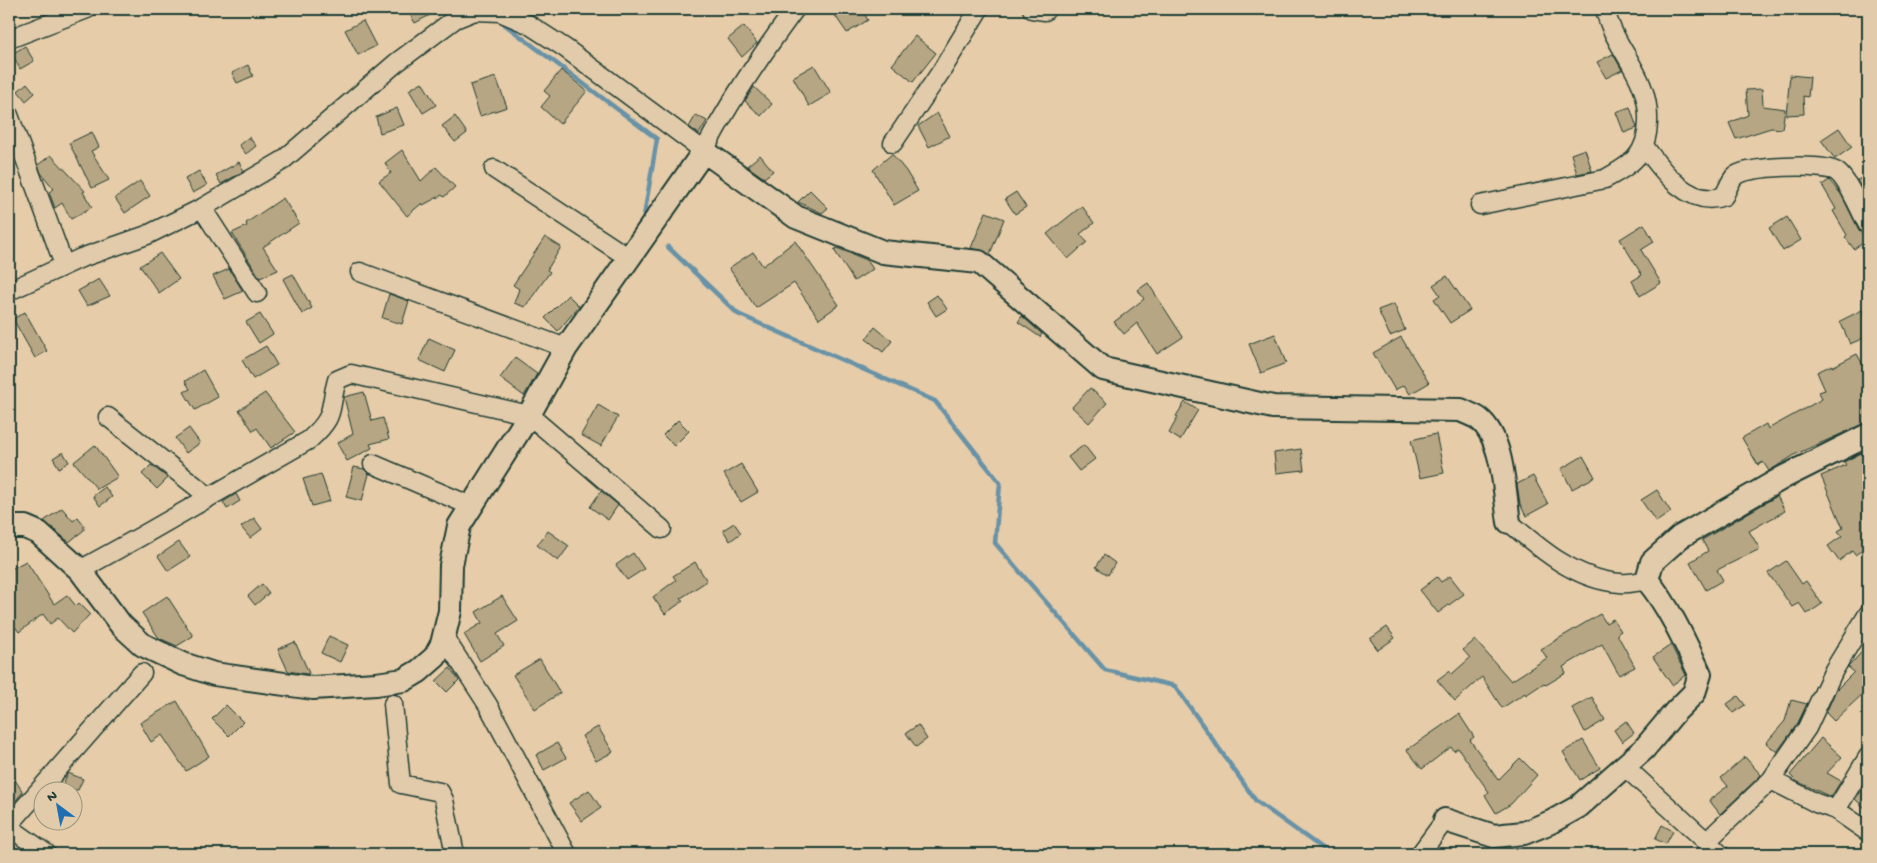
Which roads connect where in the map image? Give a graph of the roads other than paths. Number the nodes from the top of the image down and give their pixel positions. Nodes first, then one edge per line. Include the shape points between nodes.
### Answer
1 (87, 9) edge
2 (795, 9) edge
3 (979, 9) edge
4 (1605, 9) edge
5 (454, 14) edge
6 (9, 39) edge
7 (9, 115) edge
8 (12, 135) edge
9 (893, 143) dead end
10 (1644, 147) junction
11 (704, 151) junction
12 (494, 169) dead end
13 (1480, 205) dead end
14 (202, 208) junction
15 (1868, 225) edge
16 (629, 258) junction
17 (64, 265) junction
18 (360, 272) dead end
19 (9, 291) edge
20 (258, 292) dead end
21 (566, 348) junction
22 (528, 415) junction
23 (108, 417) dead end
24 (1868, 436) edge
25 (373, 464) dead end
26 (208, 496) junction
27 (471, 506) junction
28 (1508, 522) joint
29 (9, 527) edge
30 (662, 529) dead end
31 (80, 570) junction
32 (1647, 580) junction
33 (1868, 614) edge
34 (444, 636) junction
35 (142, 673) dead end
36 (393, 704) dead end
37 (1868, 757) edge
38 (1623, 766) junction
39 (1771, 780) junction
40 (1836, 810) junction
41 (1445, 820) joint
42 (9, 826) edge
43 (1868, 832) edge
44 (1706, 842) junction
45 (47, 854) edge
46 (455, 854) edge
47 (567, 854) edge
48 (1420, 854) edge
49 (1720, 854) edge

1 - 6 street
2 - 11 street via 749,72
3 - 9 street
4 - 10 street via 1643,86 1649,107 1648,138
5 - 11 street via 476,10 500,12 528,24
5 - 14 street via 282,161
7 - 8 street
8 - 17 street
10 - 13 street via 1638,157 1605,179
10 - 15 street via 1672,182 1713,201 1724,196 1735,175 1743,171 1799,166 1823,166 1836,170
11 - 16 street
11 - 28 street via 796,217 883,252 979,262 1103,369 1273,407 1461,410 1479,418 1493,436
12 - 16 street
14 - 17 street via 147,235
14 - 20 street
16 - 21 street
17 - 19 street
18 - 21 street
21 - 22 street
22 - 26 street via 351,374 343,376 337,380 331,413 324,426 309,440
22 - 27 street
22 - 30 street
23 - 26 street
24 - 32 street via 1784,477 1680,537 1652,562
25 - 27 street
26 - 31 street
27 - 34 street via 459,526 451,565 450,611
28 - 32 street via 1570,568 1603,581 1622,584
29 - 31 street via 25,527 40,534
31 - 34 street via 121,626 142,645 214,674 313,688 404,680 435,657
32 - 38 street via 1663,603 1700,674 1694,693 1644,749
33 - 39 street via 1834,670 1806,728
34 - 47 street via 488,704
35 - 42 street
36 - 46 street via 401,784 440,792
37 - 40 street
38 - 41 street via 1578,807 1524,833 1494,836
38 - 44 street
39 - 40 street
39 - 44 street
40 - 43 street
41 - 48 street
42 - 45 street
44 - 49 street

